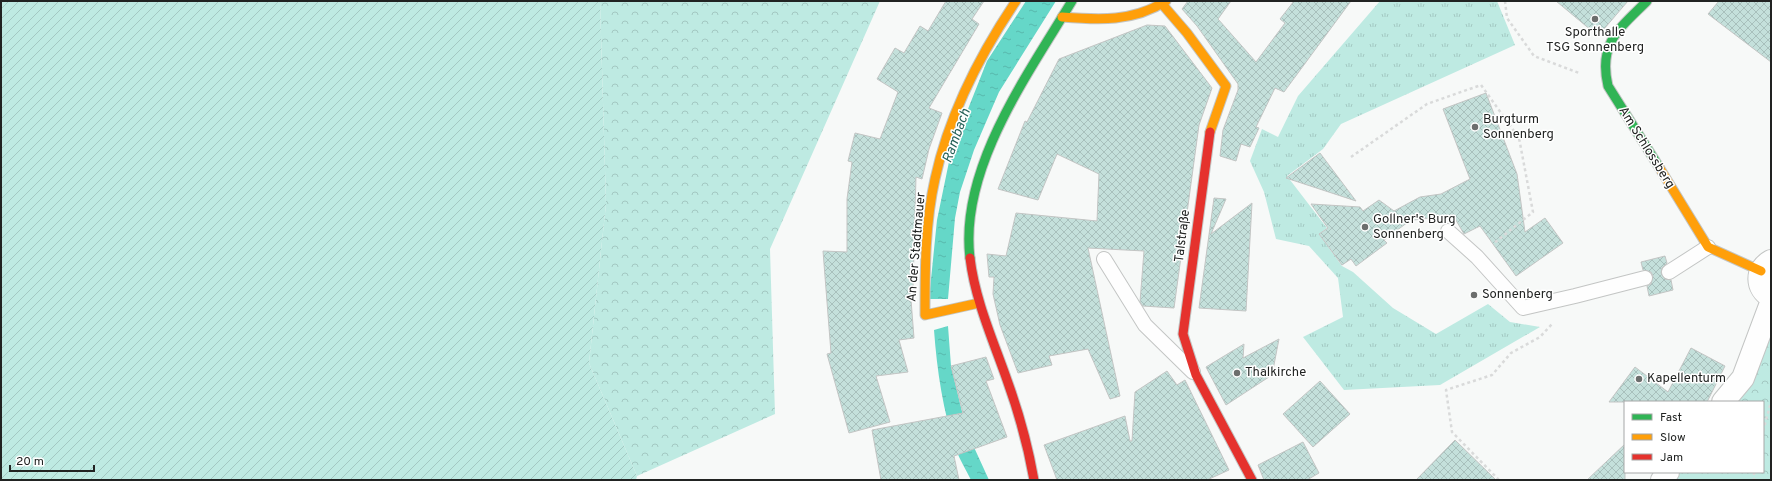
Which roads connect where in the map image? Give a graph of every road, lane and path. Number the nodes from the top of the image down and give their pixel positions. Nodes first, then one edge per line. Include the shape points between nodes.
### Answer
1 (1016, 1) edge
2 (1072, 1) edge
3 (1505, 1) edge
4 (1647, 1) edge
5 (1164, 3) edge
6 (1062, 17) junction
7 (1604, 75) junction
8 (1351, 157) dead end
9 (1448, 231) dead end
10 (1708, 247) junction
11 (1477, 257) junction
12 (1104, 259) dead end
13 (1766, 266) edge
14 (1669, 272) dead end
15 (1645, 278) dead end
16 (1575, 296) junction
17 (1771, 297) edge
18 (979, 303) junction
19 (1771, 303) edge
20 (1196, 375) junction
21 (1724, 401) edge
22 (1771, 402) edge
23 (1764, 427) edge
24 (1034, 480) edge
25 (1252, 480) edge
26 (1500, 480) edge

1 - 18 street, An der Stadtmauer via 982,53 966,86 946,139 930,207 925,315
2 - 6 street
3 - 7 path via 1507,18 1534,56 1594,78
4 - 7 street, Am Schlossberg via 1612,38 1602,63
5 - 6 street via 1146,13 1116,20
5 - 20 street, Talstraße via 1226,86 1211,128 1183,334
6 - 18 street via 1009,109 978,182 969,224 969,246 970,265
7 - 10 street, Am Schlossberg via 1608,86
8 - 11 path via 1427,104 1481,85 1519,138 1533,212
9 - 11 lane
10 - 13 street
10 - 14 lane
11 - 16 lane via 1523,308
12 - 20 lane via 1145,325
13 - 17 street via 1760,285
15 - 16 lane
16 - 26 path via 1540,337 1511,353 1492,375 1446,390 1452,432
18 - 24 street via 1023,430
19 - 21 street via 1743,378
20 - 25 street, Talstraße
22 - 23 path

